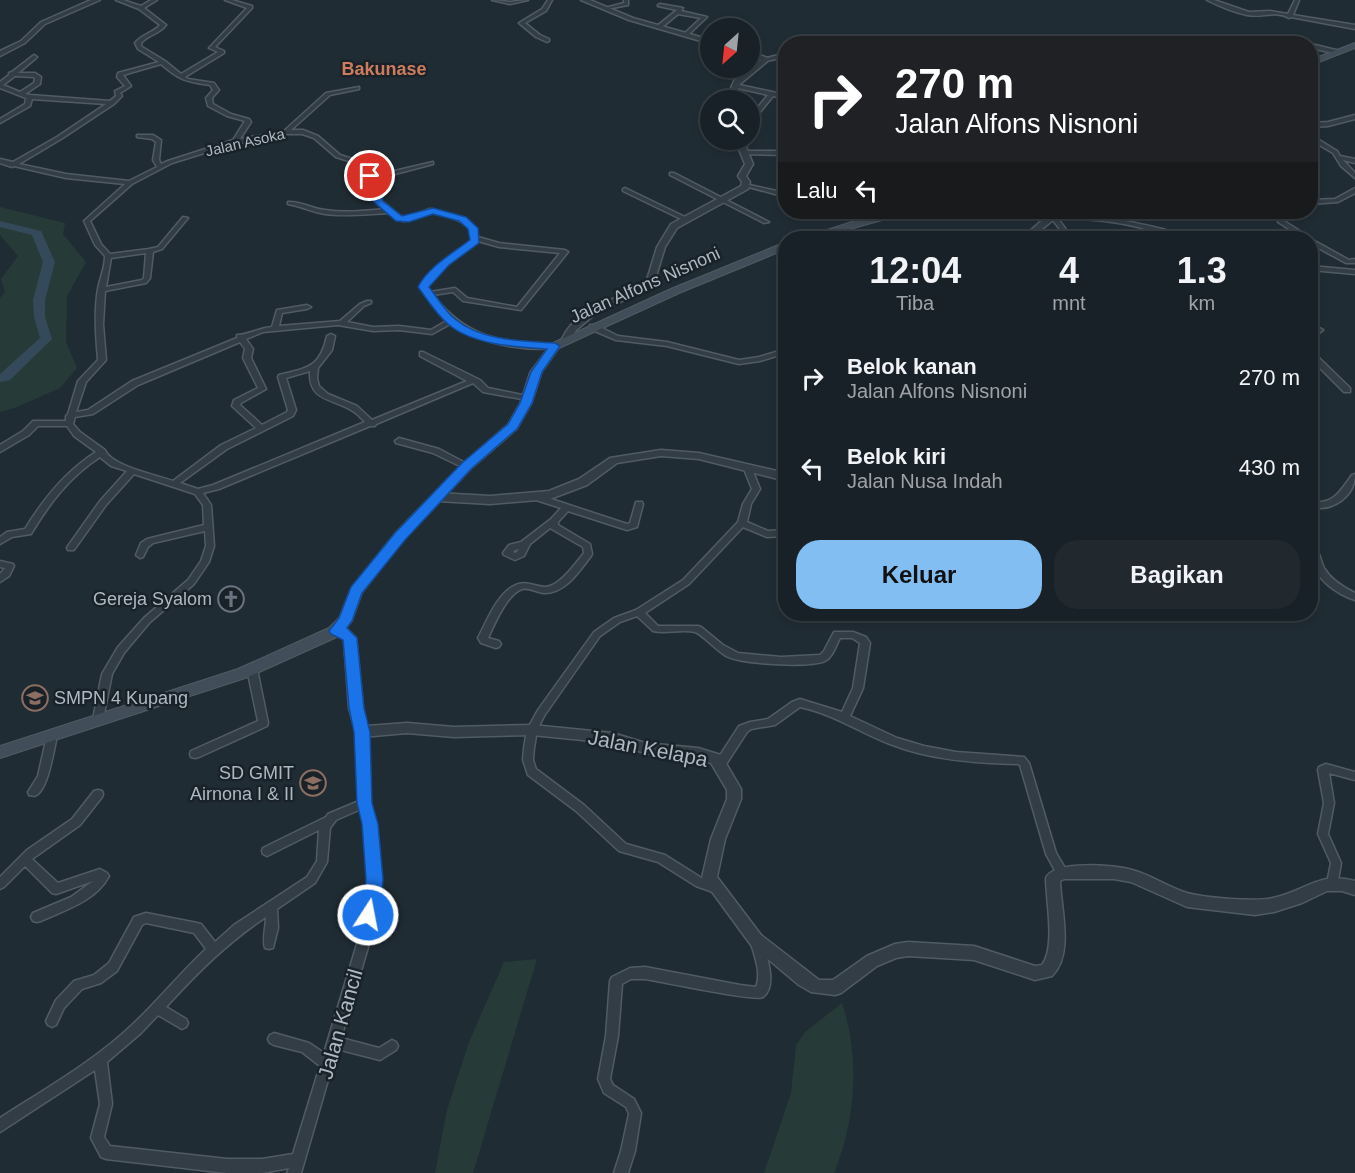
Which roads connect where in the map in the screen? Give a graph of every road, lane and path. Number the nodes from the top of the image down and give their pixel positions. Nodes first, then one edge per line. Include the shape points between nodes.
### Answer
1 (96, 0) edge
2 (118, 0) edge
3 (155, 0) edge
4 (227, 0) edge
5 (494, 0) edge
6 (526, 0) edge
7 (550, 0) edge
8 (584, 0) edge
9 (627, 0) edge
10 (1209, 0) edge
11 (1297, 0) edge
12 (660, 5) dead end
13 (141, 8) junction
14 (607, 8) junction
15 (678, 12) junction
16 (1289, 17) junction
17 (659, 27) junction
18 (1355, 27) edge
19 (687, 34) junction
20 (700, 38) edge
21 (547, 40) dead end
22 (1355, 45) edge
23 (1318, 48) edge
24 (1338, 52) junction
25 (0, 54) edge
26 (34, 57) dead end
27 (760, 57) edge
28 (778, 57) edge
29 (766, 59) junction
30 (1318, 60) edge
31 (162, 62) junction
32 (760, 64) edge
33 (11, 74) junction
34 (182, 76) junction
35 (743, 78) edge
36 (0, 86) edge
37 (735, 86) junction
38 (357, 88) dead end
39 (733, 90) edge
40 (22, 93) junction
41 (772, 94) junction
42 (778, 95) edge
43 (29, 97) junction
44 (112, 103) junction
45 (760, 109) edge
46 (1355, 117) edge
47 (0, 122) edge
48 (1318, 125) edge
49 (286, 132) junction
50 (139, 136) dead end
51 (235, 142) junction
52 (1318, 142) edge
53 (742, 150) edge
54 (743, 153) junction
55 (778, 153) edge
56 (1338, 157) junction
57 (0, 161) edge
58 (1355, 161) edge
59 (431, 163) dead end
60 (12, 165) junction
61 (160, 167) junction
62 (672, 174) dead end
63 (1355, 176) edge
64 (372, 178) junction
65 (130, 183) junction
66 (747, 184) junction
67 (625, 190) dead end
68 (1355, 190) edge
69 (778, 192) edge
70 (723, 201) junction
71 (1318, 202) edge
72 (290, 203) dead end
73 (391, 211) junction
74 (185, 218) dead end
75 (685, 219) junction
76 (870, 219) edge
77 (1048, 219) edge
78 (1109, 219) edge
79 (1282, 219) edge
80 (766, 222) dead end
81 (840, 229) junction
82 (833, 231) edge
83 (845, 231) edge
84 (1035, 231) edge
85 (1163, 231) edge
86 (1295, 231) edge
87 (476, 239) junction
88 (1318, 244) edge
89 (778, 248) edge
90 (150, 251) junction
91 (108, 256) junction
92 (1351, 261) edge
93 (1355, 266) edge
94 (1318, 269) edge
95 (1355, 272) edge
96 (102, 290) junction
97 (428, 294) junction
98 (369, 302) dead end
99 (308, 307) dead end
100 (451, 321) junction
101 (342, 323) junction
102 (593, 327) junction
103 (275, 329) junction
104 (331, 336) dead end
105 (240, 337) junction
106 (567, 339) junction
107 (555, 346) junction
108 (778, 353) edge
109 (423, 354) dead end
110 (1318, 362) edge
111 (314, 368) junction
112 (473, 381) junction
113 (1347, 390) dead end
114 (527, 398) junction
115 (69, 420) junction
116 (372, 424) junction
117 (261, 428) junction
118 (399, 441) dead end
119 (0, 449) edge
120 (102, 452) junction
121 (467, 466) junction
122 (748, 469) junction
123 (133, 470) junction
124 (778, 475) edge
125 (1355, 477) edge
126 (175, 483) junction
127 (198, 492) junction
128 (438, 497) junction
129 (536, 497) junction
130 (639, 504) dead end
131 (1318, 505) edge
132 (566, 508) junction
133 (554, 521) junction
134 (742, 523) junction
135 (207, 527) junction
136 (778, 533) edge
137 (0, 541) edge
138 (524, 544) dead end
139 (71, 548) dead end
140 (140, 555) dead end
141 (0, 564) edge
142 (1318, 565) edge
143 (0, 579) edge
144 (1355, 597) edge
145 (639, 612) junction
146 (336, 631) junction
147 (496, 644) dead end
148 (252, 669) junction
149 (845, 716) junction
150 (98, 719) junction
151 (532, 730) junction
152 (362, 732) junction
153 (52, 736) junction
154 (0, 752) edge
155 (195, 754) dead end
156 (721, 763) junction
157 (1355, 776) edge
158 (33, 792) dead end
159 (98, 794) dead end
160 (364, 803) junction
161 (328, 821) junction
162 (267, 851) dead end
163 (25, 859) junction
164 (1062, 873) junction
165 (1333, 883) junction
166 (0, 884) edge
167 (713, 887) junction
168 (1355, 888) edge
169 (271, 906) junction
170 (37, 917) dead end
171 (756, 940) junction
172 (269, 944) dead end
173 (214, 950) junction
174 (157, 1008) junction
175 (52, 1021) dead end
176 (182, 1023) dead end
177 (274, 1039) dead end
178 (333, 1042) junction
179 (392, 1046) dead end
180 (100, 1060) junction
181 (328, 1064) junction
182 (0, 1126) edge
183 (296, 1166) edge
184 (227, 1169) edge
185 (621, 1173) edge

1 - 25 street via 43,23 23,42
2 - 13 street
3 - 13 street
4 - 34 street via 250,7 212,48 222,52
5 - 6 street
7 - 21 street via 544,10 522,23
8 - 14 street
9 - 14 street via 626,4
10 - 16 street via 1249,14 1267,12
11 - 16 street
12 - 15 street via 681,8
13 - 31 street via 163,27 141,38 138,46
14 - 17 street
15 - 17 street
15 - 19 street via 705,17
16 - 18 street
17 - 19 street
19 - 20 street
22 - 24 main road
23 - 24 street
24 - 30 main road
26 - 33 street
27 - 29 street
28 - 29 street
29 - 32 street
31 - 34 street
31 - 44 street via 120,74 128,86 117,92 119,96
33 - 36 street
33 - 40 street via 38,77 37,84
34 - 51 street via 212,84 216,90 209,98 210,105 247,120
35 - 37 street
36 - 40 street
37 - 39 street
37 - 41 street
38 - 49 street via 328,94
40 - 43 street
41 - 42 street
41 - 45 street
43 - 44 street
43 - 47 street via 28,105
44 - 60 street
46 - 48 street
49 - 51 street, Jalan Asoka
49 - 64 street, Jalan Asoka via 312,135 338,156 357,163
50 - 61 street via 159,141 156,160
51 - 61 street, Jalan Asoka
52 - 56 street
53 - 54 street
54 - 55 street
54 - 66 street via 749,164 742,176
56 - 58 street
56 - 63 street
57 - 60 street
59 - 64 street
60 - 65 street
61 - 65 street, Jalan Asoka
62 - 70 street
64 - 73 street via 379,202
65 - 91 street, Jalan Asoka via 87,221
66 - 69 street
66 - 70 street
67 - 75 street
68 - 71 street via 1336,201
70 - 75 street
70 - 80 street
72 - 73 street via 326,212
73 - 87 street via 402,220 430,211 463,219 473,228
74 - 90 street via 162,247
75 - 106 street via 668,234 650,284 581,319
76 - 81 main road
77 - 84 street
78 - 85 street
79 - 86 street
81 - 82 main road
81 - 83 street
87 - 97 street via 426,281 423,287
87 - 97 street via 565,252 519,309 465,300 455,290
88 - 92 street
89 - 102 main road, Jalan Alfons Nisnoni
90 - 91 street
90 - 96 street via 144,282
91 - 96 street
92 - 93 street
94 - 95 street
96 - 115 street via 102,360 82,381
97 - 100 street
98 - 101 street
99 - 103 street via 279,311
100 - 101 street via 432,332
100 - 107 street via 504,343
101 - 103 street
102 - 106 main road, Jalan Alfons Nisnoni
102 - 108 street via 616,338 676,345 739,362
103 - 105 street
104 - 111 street via 328,350
105 - 115 street via 135,383 90,412
105 - 117 street via 249,349 247,358 262,389 236,406
106 - 107 main road, Jalan Alfons Nisnoni
107 - 114 main road, Jalan Alfons Nisnoni via 540,365
109 - 112 street
110 - 113 street
111 - 116 street via 314,379 324,397 352,406
111 - 117 street via 283,376 291,414
112 - 114 street via 486,390
112 - 116 street
114 - 121 main road, Jalan Alfons Nisnoni via 513,426
115 - 119 street via 36,423
115 - 120 street via 77,434
116 - 127 street
117 - 126 street via 224,447
118 - 121 street via 436,451
120 - 123 street via 114,464
120 - 137 street via 67,478 28,532 9,534
121 - 128 main road, Jalan Alfons Nisnoni
122 - 124 street
122 - 129 street via 699,456 644,454 614,460 575,487
122 - 134 street via 756,489
123 - 126 street
123 - 139 street
125 - 131 street via 1336,502
126 - 127 street
127 - 135 street via 207,505
128 - 129 street
128 - 146 main road, Jalan Alfons Nisnoni via 356,591 345,621
129 - 132 street
130 - 132 street via 632,528
132 - 133 street
133 - 138 street
133 - 147 street via 554,527 587,546 588,554 552,589 526,585 513,591 483,638
134 - 136 street via 767,534
134 - 145 street via 686,582
135 - 140 street via 150,541
135 - 150 street via 210,546 205,562 196,576 127,642 110,668
141 - 143 street via 10,566
142 - 144 street via 1321,574 1338,589
145 - 149 street via 656,629 698,628 733,655 757,659 817,661 826,657 837,634 863,639 858,688
145 - 151 street via 623,616 597,634
146 - 148 main road
146 - 152 street, Jalan Kancil via 350,638
148 - 150 main road
148 - 155 street via 263,723
149 - 156 street via 797,703 772,721 743,729
149 - 164 street via 917,749 972,759 1022,762 1051,855
150 - 153 main road
151 - 152 street, Jalan Kelapa via 454,732 407,728
151 - 156 street, Jalan Kelapa via 613,738 645,748 698,754
151 - 167 street via 528,760 537,777 586,813 626,850 661,858
152 - 160 street, Jalan Kancil
153 - 154 main road
153 - 158 street via 43,777
156 - 167 street, Jalan Kelapa via 734,789 734,799 709,869
157 - 165 street via 1323,770 1329,803 1323,834 1336,863
159 - 163 street via 76,822
160 - 161 street
160 - 178 street, Jalan Kancil via 372,844 374,895
161 - 162 street
161 - 169 street via 322,862 315,877
163 - 166 street
163 - 170 street via 56,889 103,876 89,892
164 - 165 street via 1132,876 1180,897 1261,908
164 - 171 street via 1053,878 1057,937 1052,963 1043,973 974,953 908,949 872,962 827,990 805,980
165 - 168 street
167 - 171 street
169 - 172 street
169 - 173 street
171 - 185 street via 765,977 759,993 645,973 630,974 616,981 604,1079 608,1089 630,1104 635,1113
173 - 174 street
173 - 175 street via 197,928 146,918 138,921 113,967 97,979 78,985 60,1004
174 - 176 street
174 - 180 street
177 - 181 street via 305,1047
178 - 179 street via 380,1054
178 - 181 street, Jalan Kancil
180 - 182 street
180 - 184 street via 106,1104 97,1138 106,1152
181 - 183 street, Jalan Kancil
183 - 184 street

